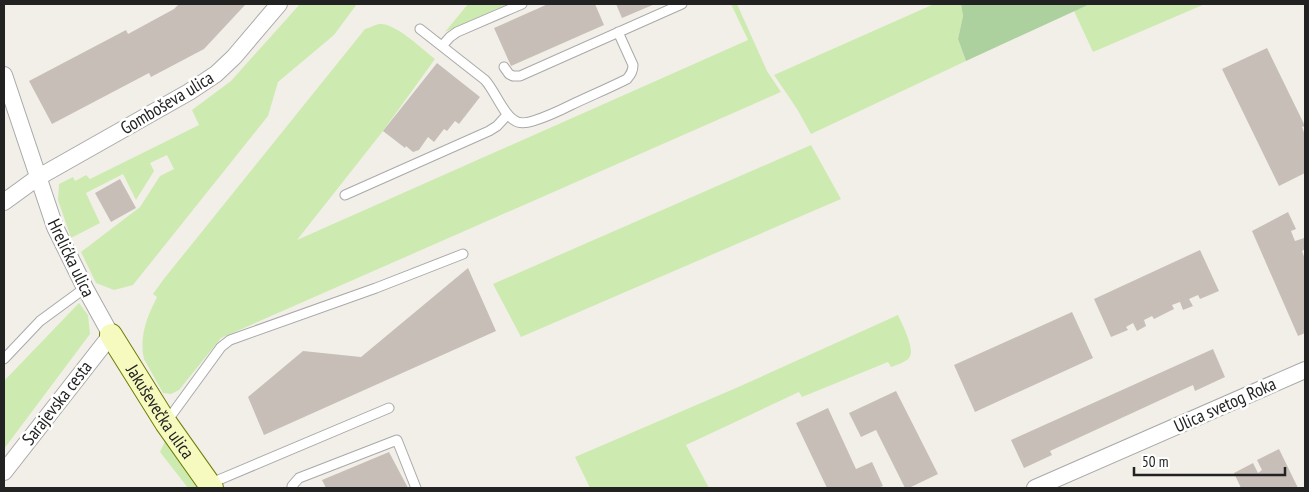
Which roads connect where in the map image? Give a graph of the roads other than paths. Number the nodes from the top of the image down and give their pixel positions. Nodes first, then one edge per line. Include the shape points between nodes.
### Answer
1 (279, 4) edge
2 (522, 4) edge
3 (682, 4) edge
4 (420, 29) dead end
5 (618, 32) junction
6 (442, 46) junction
7 (504, 67) dead end
8 (4, 75) edge
9 (507, 115) junction
10 (38, 178) junction
11 (344, 195) dead end
12 (4, 202) edge
13 (463, 254) dead end
14 (85, 288) junction
15 (111, 334) junction
16 (4, 359) edge
17 (1305, 370) edge
18 (389, 408) dead end
19 (166, 423) junction
20 (4, 472) edge
21 (210, 486) edge
22 (292, 488) edge
23 (416, 488) edge
24 (1036, 488) edge

1 - 10 street, Gomboševa ulica via 216,74 184,96
2 - 6 lane via 457,32
3 - 5 lane
4 - 6 lane
5 - 7 lane via 520,76 509,74
5 - 9 lane via 633,65 627,79 532,121 518,122
6 - 9 lane via 485,80
8 - 10 street, Hrelićka ulica
9 - 11 lane via 488,131
10 - 12 street
10 - 14 street, Hrelićka ulica via 55,227
13 - 19 lane via 230,340 220,347
14 - 15 street, Hrelićka ulica
14 - 16 lane via 40,321
15 - 19 main road, Jakuševečka ulica
15 - 20 street, Sarajevska cesta
17 - 24 street, Ulica svetog Roka
18 - 21 lane
19 - 21 main road, Jakuševečka ulica
22 - 23 lane via 299,478 396,440

